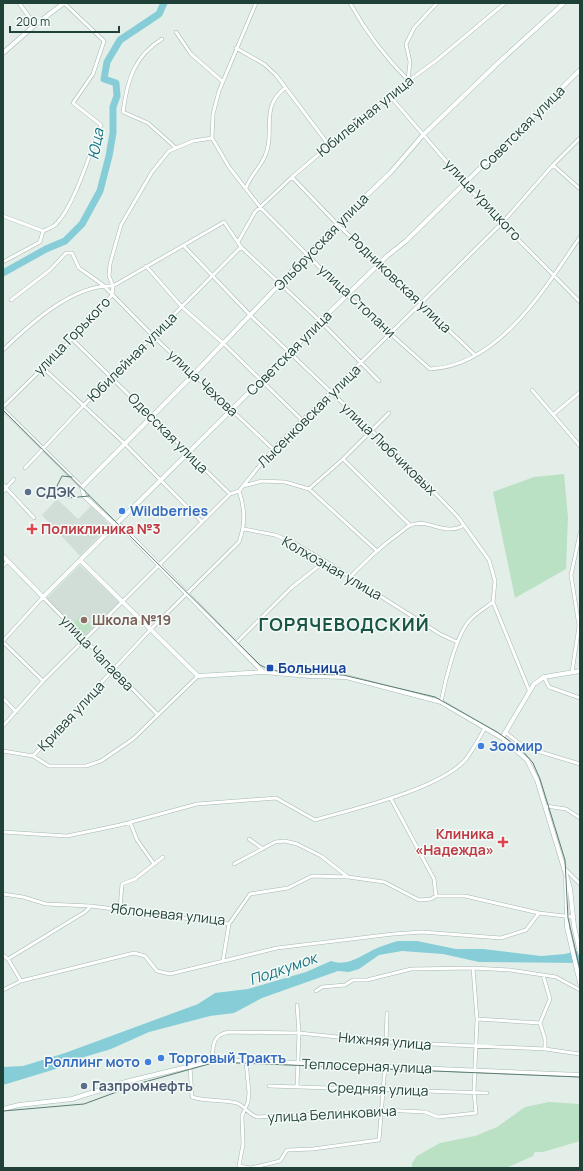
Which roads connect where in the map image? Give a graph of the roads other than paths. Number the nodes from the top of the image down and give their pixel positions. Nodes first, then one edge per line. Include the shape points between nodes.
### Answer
1 (19, 3) edge
2 (64, 3) edge
3 (256, 3) edge
4 (350, 3) edge
5 (437, 3) edge
6 (505, 3) edge
7 (564, 3) edge
8 (35, 25) junction
9 (176, 32) dead end
10 (162, 39) dead end
11 (236, 48) junction
12 (3, 53) edge
13 (580, 70) edge
14 (408, 80) junction
15 (222, 81) junction
16 (285, 88) junction
17 (389, 95) junction
18 (423, 135) junction
19 (212, 138) junction
20 (580, 138) edge
21 (328, 144) junction
22 (176, 148) junction
23 (553, 165) junction
24 (292, 177) junction
25 (465, 184) junction
26 (246, 188) junction
27 (580, 189) edge
28 (260, 207) junction
29 (3, 216) edge
30 (502, 223) junction
31 (337, 224) junction
32 (43, 231) junction
33 (580, 237) edge
34 (238, 242) junction
35 (184, 246) junction
36 (241, 247) junction
37 (308, 254) junction
38 (3, 262) edge
39 (380, 263) junction
40 (146, 266) junction
41 (554, 275) junction
42 (212, 277) junction
43 (103, 285) junction
44 (279, 285) junction
45 (113, 286) junction
46 (112, 295) junction
47 (347, 296) junction
48 (11, 300) dead end
49 (580, 302) edge
50 (422, 304) junction
51 (182, 307) junction
52 (250, 315) junction
53 (321, 322) junction
54 (391, 333) junction
55 (154, 337) junction
56 (72, 339) junction
57 (224, 343) junction
58 (3, 350) edge
59 (290, 353) junction
60 (475, 355) junction
61 (362, 363) junction
62 (42, 367) junction
63 (194, 374) junction
64 (112, 378) junction
65 (262, 380) junction
66 (379, 381) dead end
67 (532, 390) dead end
68 (332, 392) junction
69 (580, 392) edge
70 (83, 406) junction
71 (3, 408) edge
72 (232, 410) junction
73 (389, 412) dead end
74 (554, 414) junction
75 (152, 415) junction
76 (303, 421) junction
77 (371, 430) junction
78 (124, 443) junction
79 (580, 446) edge
80 (44, 449) junction
81 (273, 449) junction
82 (188, 454) junction
83 (343, 459) junction
84 (25, 468) dead end
85 (14, 479) dead end
86 (161, 481) junction
87 (243, 486) junction
88 (82, 487) junction
89 (4, 488) edge
90 (309, 489) junction
91 (239, 491) junction
92 (230, 494) junction
93 (34, 518) dead end
94 (202, 522) junction
95 (118, 524) junction
96 (410, 525) junction
97 (464, 525) junction
98 (244, 529) junction
99 (580, 532) edge
100 (376, 550) junction
101 (3, 556) edge
102 (80, 560) junction
103 (8, 561) junction
104 (325, 561) junction
105 (159, 564) junction
106 (3, 566) edge
107 (350, 577) junction
108 (187, 593) junction
109 (42, 597) junction
110 (122, 602) junction
111 (493, 602) junction
112 (152, 629) junction
113 (84, 640) junction
114 (3, 641) edge
115 (457, 642) junction
116 (235, 644) junction
117 (114, 670) junction
118 (580, 671) edge
119 (263, 672) junction
120 (572, 672) junction
121 (198, 676) junction
122 (544, 678) junction
123 (43, 681) junction
124 (529, 690) junction
125 (3, 698) edge
126 (580, 698) edge
127 (441, 702) junction
128 (16, 712) junction
129 (157, 714) junction
130 (3, 726) edge
131 (485, 728) junction
132 (505, 732) junction
133 (502, 738) junction
134 (3, 751) edge
135 (33, 756) junction
136 (580, 764) edge
137 (391, 799) junction
138 (546, 806) junction
139 (580, 818) edge
140 (130, 822) junction
141 (3, 832) edge
142 (249, 838) dead end
143 (263, 849) junction
144 (163, 857) dead end
145 (154, 864) junction
146 (234, 864) dead end
147 (565, 869) junction
148 (348, 877) junction
149 (580, 884) edge
150 (3, 894) edge
151 (436, 896) junction
152 (91, 906) junction
153 (120, 909) junction
154 (539, 912) junction
155 (566, 916) junction
156 (573, 917) junction
157 (229, 924) junction
158 (580, 953) edge
159 (3, 955) edge
160 (8, 959) junction
161 (223, 960) junction
162 (473, 968) junction
163 (543, 975) junction
164 (21, 981) junction
165 (580, 983) edge
166 (3, 990) edge
167 (580, 990) edge
168 (316, 991) dead end
169 (297, 1005) dead end
170 (388, 1013) dead end
171 (477, 1019) junction
172 (540, 1023) junction
173 (299, 1033) junction
174 (386, 1042) junction
175 (477, 1047) junction
176 (545, 1049) junction
177 (580, 1054) edge
178 (212, 1061) junction
179 (246, 1061) junction
180 (298, 1063) junction
181 (190, 1067) junction
182 (385, 1067) junction
183 (475, 1070) junction
184 (580, 1075) edge
185 (269, 1086) dead end
186 (297, 1086) junction
187 (383, 1088) junction
188 (474, 1092) junction
189 (487, 1093) dead end
190 (246, 1108) junction
191 (3, 1109) edge
192 (382, 1110) junction

1 - 8 street
2 - 8 main road
2 - 32 street via 104,41 92,74 72,103 101,125 68,206 56,224
3 - 11 street
4 - 14 street via 361,24 391,64
5 - 14 street via 414,28 406,44 410,62
6 - 14 street, Юбилейная улица via 437,60
7 - 18 main road, Эльбрусская улица
8 - 12 main road
9 - 15 street via 191,54
10 - 22 street via 148,48 138,62 130,78 123,112 148,123
11 - 15 street
11 - 16 street via 264,64
13 - 25 main road, Советская улица
14 - 17 street, Юбилейная улица
15 - 19 street via 213,114
16 - 21 street
16 - 26 street via 274,98 271,108 266,155
17 - 18 street, улица Урицкого
17 - 21 street, Юбилейная улица
18 - 25 street, улица Урицкого
18 - 31 main road, Эльбрусская улица via 391,172
19 - 22 street via 193,141
19 - 26 street, улица Стопани via 229,167
20 - 23 street, Лысенковская улица
21 - 24 street, Юбилейная улица
22 - 45 street via 169,151 152,172 121,225 110,264 109,276
23 - 27 street
23 - 30 street, Лысенковская улица
24 - 28 street, Юбилейная улица
24 - 31 street, Родниковская улица
25 - 30 street, улица Урицкого
25 - 39 main road, Советская улица
26 - 28 street, улица Стопани
28 - 34 street, Юбилейная улица
28 - 37 street, улица Стопани
29 - 32 street
30 - 41 street, улица Урицкого
30 - 50 street, Лысенковская улица
31 - 37 main road, Эльбрусская улица
31 - 39 street, Родниковская улица
32 - 38 street via 40,242
33 - 41 street
34 - 35 street, улица Горького via 224,222
34 - 36 street
35 - 40 street, улица Горького
35 - 42 street, улица Любчиковых
36 - 42 street, Юбилейная улица
36 - 44 street
37 - 44 main road, Эльбрусская улица
37 - 47 street, улица Стопани
39 - 47 main road, Советская улица
39 - 50 street, Родниковская улица
40 - 45 street, улица Горького
40 - 51 street
41 - 49 street, улица Урицкого
41 - 60 street via 508,333
42 - 51 street, Юбилейная улица
42 - 52 street, улица Любчиковых
43 - 45 street
43 - 46 street, улица Чехова
43 - 48 street, улица Чехова via 79,268 72,253 66,253 50,270
43 - 58 street via 50,308
44 - 52 main road, Эльбрусская улица
44 - 53 street
45 - 46 street, улица Горького
46 - 55 street, улица Чехова
46 - 56 street, улица Горького
47 - 53 main road, Советская улица
47 - 54 street, улица Стопани
50 - 54 street, Лысенковская улица
50 - 60 street, Родниковская улица
51 - 55 street, Юбилейная улица
51 - 57 street
52 - 57 main road, Эльбрусская улица
52 - 59 street, улица Любчиковых
53 - 59 main road, Советская улица
53 - 61 street
54 - 60 street, улица Стопани via 430,370 444,369
54 - 61 street, Лысенковская улица
55 - 63 street, улица Чехова
55 - 64 street, Юбилейная улица
56 - 62 street, улица Горького
56 - 64 street, Одесская улица
57 - 63 main road, Эльбрусская улица
57 - 65 street
59 - 65 main road, Советская улица
59 - 68 street, улица Любчиковых
61 - 66 street
61 - 68 street, Лысенковская улица
62 - 70 street
62 - 71 street, улица Горького
63 - 72 street, улица Чехова
63 - 75 main road, Эльбрусская улица
64 - 70 street, Юбилейная улица
64 - 75 street, Одесская улица
65 - 72 main road, Советская улица
65 - 76 street
67 - 74 street
68 - 76 street, Лысенковская улица
68 - 77 street, улица Любчиковых
69 - 74 street
70 - 78 street
70 - 80 street, Юбилейная улица
71 - 80 street
72 - 81 street, улица Чехова
72 - 82 main road, Советская улица
73 - 77 street
74 - 79 street
75 - 78 main road, Эльбрусская улица
75 - 82 street, Одесская улица
76 - 81 street, Лысенковская улица
77 - 83 street
77 - 97 street, улица Любчиковых
78 - 86 street
78 - 88 main road, Эльбрусская улица
80 - 84 street, Юбилейная улица
80 - 88 street
81 - 87 street, Лысенковская улица
82 - 86 main road, Советская улица
82 - 92 street, Одесская улица
83 - 90 street
83 - 96 street
85 - 89 street
86 - 94 street
86 - 95 main road, Советская улица
87 - 90 street via 262,481 285,482
87 - 91 street, Лысенковская улица
88 - 95 main road via 84,496 112,522
89 - 93 street
90 - 100 street
91 - 92 street
91 - 98 street, Кривая улица via 244,508
92 - 94 street
94 - 105 street
95 - 102 main road, Советская улица
95 - 105 main road
96 - 97 street via 421,524 448,530
96 - 100 street
97 - 111 street, улица Любчиковых via 493,569
98 - 104 street, Колхозная улица via 275,535
98 - 108 street, Кривая улица via 239,542
99 - 120 street via 571,575 579,626
100 - 107 street
101 - 103 main road, улица Чапаева
102 - 109 main road, Советская улица
102 - 110 main road
103 - 106 street
103 - 109 main road, улица Чапаева
104 - 107 street, Колхозная улица
104 - 116 street via 291,588
105 - 108 main road
105 - 110 street
107 - 115 street, Колхозная улица
108 - 112 street, Кривая улица
108 - 116 main road
109 - 113 street, улица Чапаева
109 - 114 street, Советская улица
110 - 112 main road
110 - 113 street
111 - 115 street via 469,621
111 - 124 street, улица Любчиковых
112 - 117 street, Кривая улица
112 - 121 main road
113 - 117 street, улица Чапаева
113 - 123 street
114 - 123 street
115 - 127 street
116 - 119 main road
117 - 129 street, улица Чапаева
117 - 135 street, Кривая улица
118 - 120 main road
119 - 121 main road
119 - 127 main road via 346,677
120 - 122 main road
121 - 129 street
122 - 124 main road
122 - 126 street via 549,686
123 - 128 street
124 - 132 main road
125 - 128 street
127 - 131 main road
128 - 130 street
129 - 135 street via 124,746 86,766 49,766
131 - 133 main road
131 - 137 street via 465,760 447,774
132 - 133 main road
132 - 136 street via 524,747
133 - 138 main road via 527,760 538,780
134 - 135 street
137 - 140 street via 315,820 276,798 197,804
137 - 151 street via 434,879
138 - 139 street via 566,809
138 - 147 main road
140 - 141 street via 67,836
140 - 145 street via 137,840
142 - 143 street
143 - 146 street
143 - 148 street via 275,842 297,844 321,856
144 - 145 street
145 - 153 street via 135,879 122,884
147 - 149 street
147 - 155 main road
147 - 156 main road
148 - 151 street, Яблоневая улица via 384,882 419,900
148 - 157 street, Яблоневая улица via 312,876 288,888 250,894
150 - 152 street, Яблоневая улица via 46,904
151 - 154 street, Яблоневая улица via 465,896
152 - 153 street, Яблоневая улица
152 - 160 street
153 - 157 street, Яблоневая улица
154 - 155 street, Яблоневая улица
154 - 161 street via 526,930 501,938 422,932 393,934 277,948
155 - 156 street, Яблоневая улица
155 - 165 main road
156 - 158 main road
157 - 161 street
159 - 160 street
160 - 164 street
161 - 164 street via 170,974 157,971 145,956 134,953
162 - 163 street
162 - 168 street via 411,969 367,980 353,980 345,985 322,987
162 - 171 street
163 - 167 street via 556,977
163 - 172 street via 550,999
164 - 166 street
169 - 173 street
170 - 174 street
171 - 172 street
171 - 175 street
172 - 176 street
173 - 174 street, Нижняя улица
173 - 178 street, Нижняя улица via 220,1034 216,1038
173 - 180 street
174 - 175 street, Нижняя улица
175 - 176 street, Нижняя улица
175 - 183 street
176 - 177 street, Нижняя улица
178 - 179 main road, Теплосерная улица
178 - 181 main road, Теплосерная улица
179 - 180 main road, Теплосерная улица
179 - 190 street via 249,1093
180 - 182 main road, Теплосерная улица
180 - 186 street
181 - 190 street, улица Белинковича via 192,1097 229,1102
181 - 191 main road, Теплосерная улица via 129,1081 86,1096
182 - 183 main road, Теплосерная улица
182 - 187 street
183 - 184 main road, Теплосерная улица
183 - 188 street
185 - 186 street, Средняя улица
186 - 187 street, Средняя улица
187 - 188 street, Средняя улица
187 - 192 street
188 - 189 street, Средняя улица
188 - 192 street, улица Белинковича via 476,1113 438,1117 425,1112
190 - 192 street, улица Белинковича via 250,1115 257,1117
190 - 192 street via 242,1116 243,1144 239,1166 251,1168 280,1161 287,1150 378,1140

